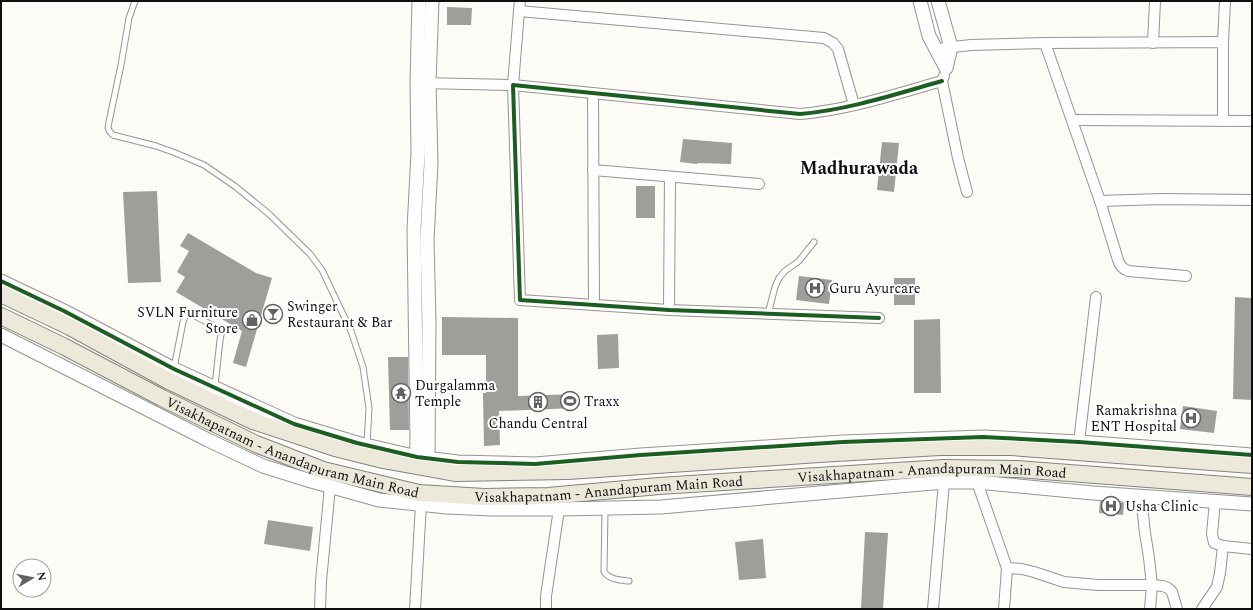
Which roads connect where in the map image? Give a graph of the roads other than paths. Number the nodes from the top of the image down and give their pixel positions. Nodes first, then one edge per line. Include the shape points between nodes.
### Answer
1 (135, 1) edge
2 (419, 1) edge
3 (432, 1) edge
4 (920, 1) edge
5 (938, 1) edge
6 (1155, 1) edge
7 (1224, 1) edge
8 (520, 6) edge
9 (1224, 42) junction
10 (1045, 43) junction
11 (1153, 43) junction
12 (951, 47) junction
13 (936, 50) junction
14 (946, 68) junction
15 (942, 81) junction
16 (423, 83) junction
17 (513, 85) junction
18 (593, 93) junction
19 (854, 105) junction
20 (1073, 120) junction
21 (1223, 121) junction
22 (1252, 121) edge
23 (593, 170) junction
24 (670, 177) junction
25 (759, 184) dead end
26 (967, 192) dead end
27 (1252, 200) edge
28 (1100, 201) junction
29 (814, 242) dead end
30 (1186, 276) dead end
31 (1, 281) edge
32 (1, 294) edge
33 (1096, 297) dead end
34 (594, 305) junction
35 (669, 310) junction
36 (768, 314) junction
37 (1, 316) edge
38 (879, 318) dead end
39 (1, 335) edge
40 (174, 368) junction
41 (215, 388) junction
42 (1079, 442) junction
43 (367, 445) junction
44 (1252, 455) edge
45 (421, 463) junction
46 (1252, 465) edge
47 (944, 482) junction
48 (977, 482) junction
49 (330, 487) junction
50 (1252, 487) edge
51 (1141, 496) junction
52 (1215, 501) junction
53 (421, 504) junction
54 (1252, 504) edge
55 (605, 508) junction
56 (559, 509) junction
57 (1223, 546) junction
58 (1252, 549) edge
59 (1007, 568) junction
60 (629, 581) dead end
61 (1152, 585) junction
62 (320, 609) edge
63 (415, 609) edge
64 (546, 609) edge
65 (933, 609) edge
66 (1004, 609) edge
67 (1150, 609) edge
68 (1177, 609) edge
69 (1202, 609) edge

1 - 43 lane via 129,18 122,65 109,122 110,132 120,138 173,152 204,166 269,214 310,254 322,270 351,331 363,367 369,408
2 - 16 street
3 - 16 street
4 - 13 street via 929,36
5 - 12 street
6 - 11 street
7 - 9 street
8 - 17 street
8 - 19 street via 824,38 838,49
9 - 11 street
9 - 21 street
10 - 11 street
10 - 12 street
10 - 20 street
12 - 13 street
12 - 14 street
13 - 14 street
14 - 15 street
15 - 19 street
15 - 26 street
16 - 17 street
16 - 45 street via 414,229
17 - 18 street
17 - 34 street via 520,300
18 - 19 street via 800,114
18 - 23 street
20 - 21 street
20 - 28 street
21 - 22 street
23 - 24 street
23 - 34 street
24 - 25 street
24 - 35 street
27 - 28 street
28 - 30 street via 1123,269
29 - 36 lane via 799,261 779,278
31 - 40 street
32 - 45 main road, Visakhapatnam - Anandapuram Main Road via 168,381 253,421 335,448
33 - 42 street
34 - 35 street
35 - 36 street
36 - 38 street
37 - 50 main road, Visakhapatnam - Anandapuram Main Road via 256,444 323,470 419,493 548,496 659,486 944,468 1017,469
39 - 49 street via 263,466
40 - 41 street
40 - 41 lane via 187,312 222,330
41 - 43 street via 294,424
42 - 44 street
42 - 45 street via 983,437 843,442 535,464
43 - 45 street
45 - 46 main road, Visakhapatnam - Anandapuram Main Road via 455,473 568,471 940,447 1011,447
47 - 48 street
47 - 55 street via 661,507
47 - 65 street
48 - 51 street
48 - 59 street
49 - 53 street via 379,500
49 - 62 street
51 - 52 street
51 - 61 street
52 - 54 street
52 - 57 street via 1213,539 1214,543
53 - 56 street via 447,508
53 - 63 street
55 - 56 street
55 - 60 lane via 604,572 607,576
56 - 64 street
57 - 58 street
57 - 69 street via 1216,587
59 - 61 street via 1022,569 1064,582 1098,586
59 - 66 street
61 - 67 street
61 - 68 street via 1170,589

